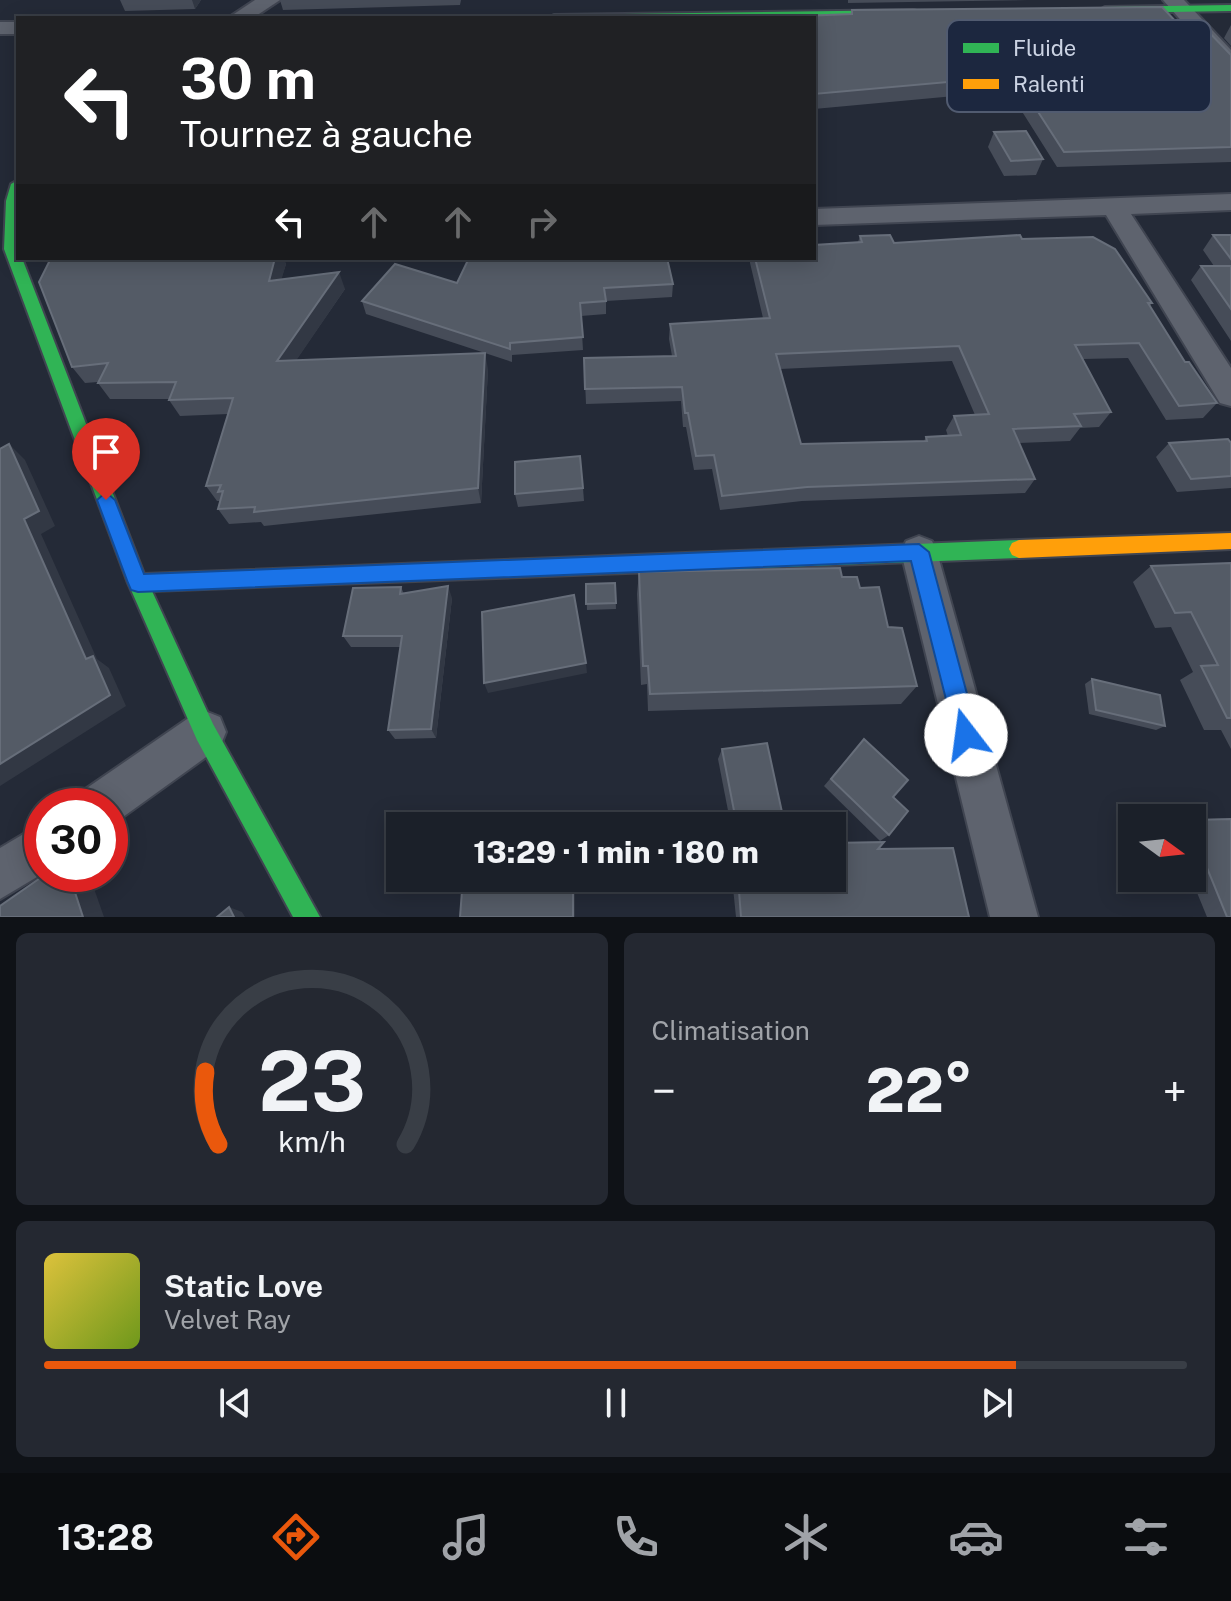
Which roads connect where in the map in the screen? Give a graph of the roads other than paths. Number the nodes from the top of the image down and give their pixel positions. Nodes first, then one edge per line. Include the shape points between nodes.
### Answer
1 (270, 0) edge
2 (1176, 4) edge
3 (1231, 8) edge
4 (1085, 10) edge
5 (926, 12) edge
6 (242, 16) edge
7 (678, 16) edge
8 (1191, 20) edge
9 (1211, 42) edge
10 (1231, 63) edge
11 (16, 191) edge
12 (1231, 202) edge
13 (1114, 207) junction
14 (816, 217) edge
15 (10, 249) edge
16 (1231, 394) edge
17 (1231, 541) edge
18 (919, 552) junction
19 (138, 583) junction
20 (205, 732) junction
21 (126, 788) edge
22 (24, 859) edge
23 (0, 876) edge
24 (307, 917) edge
25 (1014, 917) edge

1 - 6 street
2 - 3 street
2 - 4 street
2 - 8 street
5 - 7 street
9 - 10 street
11 - 15 street
12 - 13 street
13 - 14 street
13 - 16 street
15 - 19 street
17 - 18 street
18 - 19 street
18 - 25 street
19 - 20 street
20 - 21 street
20 - 24 street
22 - 23 street

